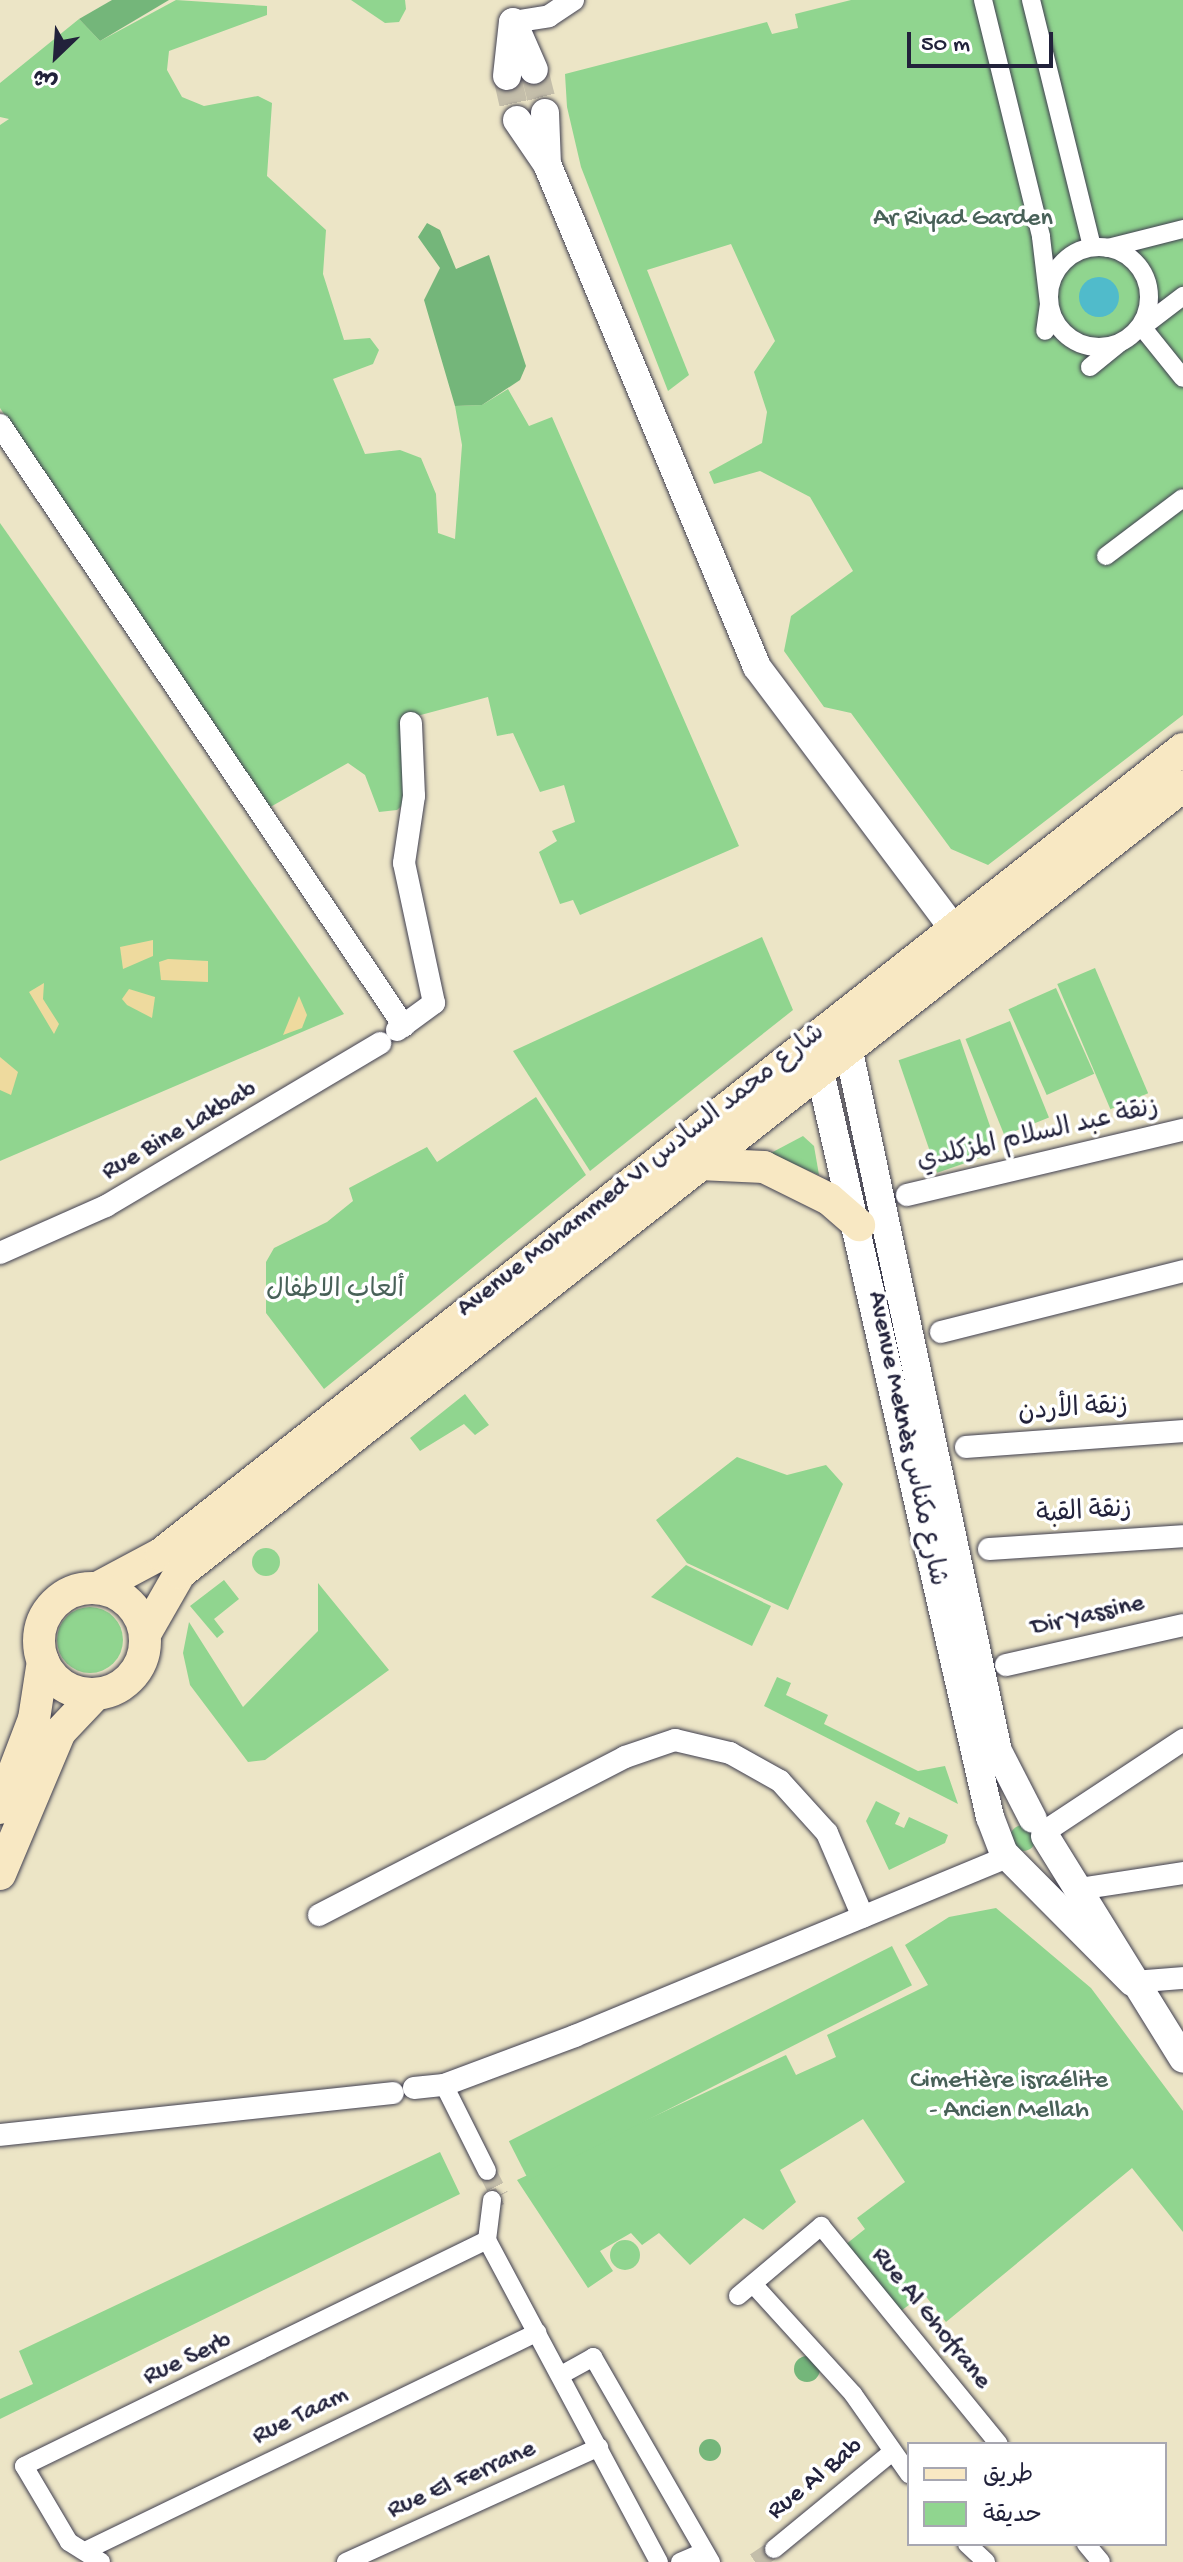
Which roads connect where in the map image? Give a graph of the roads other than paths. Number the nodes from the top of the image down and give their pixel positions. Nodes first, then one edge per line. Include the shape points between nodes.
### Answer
1 (573, 0) edge
2 (983, 0) edge
3 (1031, 0) edge
4 (513, 11) edge
5 (520, 73) tunnel mouth
6 (545, 113) tunnel mouth
7 (517, 120) tunnel mouth
8 (547, 164) junction
9 (1183, 229) edge
10 (1100, 247) junction
11 (1183, 296) edge
12 (1049, 304) junction
13 (1142, 327) junction
14 (1045, 331) dead end
15 (1126, 339) junction
16 (1090, 367) dead end
17 (1183, 378) edge
18 (0, 425) edge
19 (1183, 498) edge
20 (1106, 556) dead end
21 (411, 723) dead end
22 (1183, 749) edge
23 (1183, 786) edge
24 (961, 939) junction
25 (841, 1014) junction
26 (394, 1033) junction
27 (811, 1039) junction
28 (849, 1049) junction
29 (856, 1084) junction
30 (825, 1085) junction
31 (1183, 1130) edge
32 (699, 1164) junction
33 (907, 1195) dead end
34 (859, 1225) junction
35 (0, 1253) edge
36 (1183, 1271) edge
37 (941, 1332) dead end
38 (1183, 1431) edge
39 (966, 1447) dead end
40 (1183, 1536) edge
41 (989, 1549) dead end
42 (97, 1588) junction
43 (1183, 1625) edge
44 (145, 1634) junction
45 (43, 1661) junction
46 (1006, 1665) dead end
47 (96, 1694) junction
48 (1183, 1740) edge
49 (0, 1808) edge
50 (1043, 1826) junction
51 (1004, 1850) junction
52 (1183, 1873) edge
53 (0, 1874) edge
54 (1079, 1889) junction
55 (319, 1915) dead end
56 (863, 1917) junction
57 (1183, 1978) edge
58 (1132, 1982) junction
59 (1183, 2059) edge
60 (444, 2085) junction
61 (0, 2135) edge
62 (487, 2171) tunnel mouth
63 (492, 2200) tunnel mouth
64 (487, 2240) junction
65 (753, 2284) junction
66 (738, 2296) dead end
67 (537, 2332) junction
68 (561, 2375) junction
69 (997, 2442) edge
70 (599, 2447) junction
71 (892, 2452) junction
72 (907, 2471) edge
73 (969, 2546) edge
74 (1088, 2546) edge
75 (774, 2549) tunnel mouth
76 (95, 2555) edge
77 (708, 2557) edge
78 (346, 2562) edge
79 (659, 2562) edge
80 (680, 2562) edge
81 (986, 2562) edge
82 (1101, 2562) edge

1 - 4 street via 549,16
2 - 12 street via 1041,237
3 - 10 street
4 - 5 street
6 - 8 street
7 - 8 street
8 - 24 street via 757,667
9 - 10 street
10 - 12 street via 1064,260
10 - 15 street via 1136,264 1149,295 1147,312
11 - 13 street
12 - 14 street
12 - 15 street via 1077,341 1110,345
13 - 15 street
13 - 17 street
15 - 16 street
18 - 26 street
19 - 20 street
21 - 26 street, Rue Bine Lakbab via 414,796 404,863 434,1003
22 - 24 main road, Avenue Mohammed VI شارع محمد السادس
23 - 24 main road, Avenue Mohammed VI شارع محمد السادس
24 - 25 main road, Avenue Mohammed VI شارع محمد السادس
24 - 28 main road, Avenue Mohammed VI شارع محمد السادس
25 - 27 main road, Avenue Mohammed VI شارع محمد السادس
25 - 28 street, Avenue Meknès شارع مكناس
26 - 35 street, Rue Bine Lakbab via 106,1206
27 - 30 street, Avenue Meknès شارع مكناس
27 - 42 main road, Avenue Mohammed VI شارع محمد السادس via 161,1554
28 - 29 street, Avenue Meknès شارع مكناس
28 - 30 main road, Avenue Mohammed VI شارع محمد السادس
29 - 30 street
29 - 50 street, Avenue Meknès شارع مكناس via 998,1751
30 - 32 main road, Avenue Mohammed VI شارع محمد السادس
30 - 34 street, Avenue Meknès شارع مكناس
31 - 33 street, زنقة عبد السلام المزكلدي
32 - 34 main road via 734,1161 776,1172
32 - 44 main road, Avenue Mohammed VI شارع محمد السادس via 180,1573
34 - 51 street, Avenue Meknès شارع مكناس via 975,1764
36 - 37 street
38 - 39 street, زنقة الأردن
40 - 41 street, زنقة القبة
42 - 44 main road via 129,1603
42 - 45 main road via 68,1594 47,1614 39,1637
43 - 46 street, Dir Yassine
44 - 47 main road via 132,1675
45 - 47 main road via 64,1686
45 - 49 main road via 34,1719
47 - 53 main road via 53,1744
48 - 50 street
50 - 51 street via 1035,1858
50 - 51 street via 1010,1819
50 - 54 street, Avenue Meknès شارع مكناس
51 - 56 street
51 - 58 street, Avenue Meknès شارع مكناس
52 - 54 street
54 - 58 street, Avenue Meknès شارع مكناس
55 - 56 street via 625,1757 675,1740 730,1753 780,1781 841,1856
56 - 60 street
57 - 58 street
58 - 59 street, Avenue Meknès شارع مكناس
60 - 61 street
60 - 62 street
63 - 64 street
64 - 67 street
64 - 76 street, Rue Serb via 24,2466 69,2542
65 - 66 street
65 - 69 street, Rue Al Ghofrane via 821,2226
65 - 71 street via 813,2346
67 - 68 street
67 - 76 street, Rue Taam
68 - 70 street
68 - 77 street via 593,2357
70 - 78 street, Rue El Ferrane
70 - 79 street
71 - 72 street
71 - 75 street, Rue Al Bab
73 - 81 street
74 - 82 street
77 - 80 street

